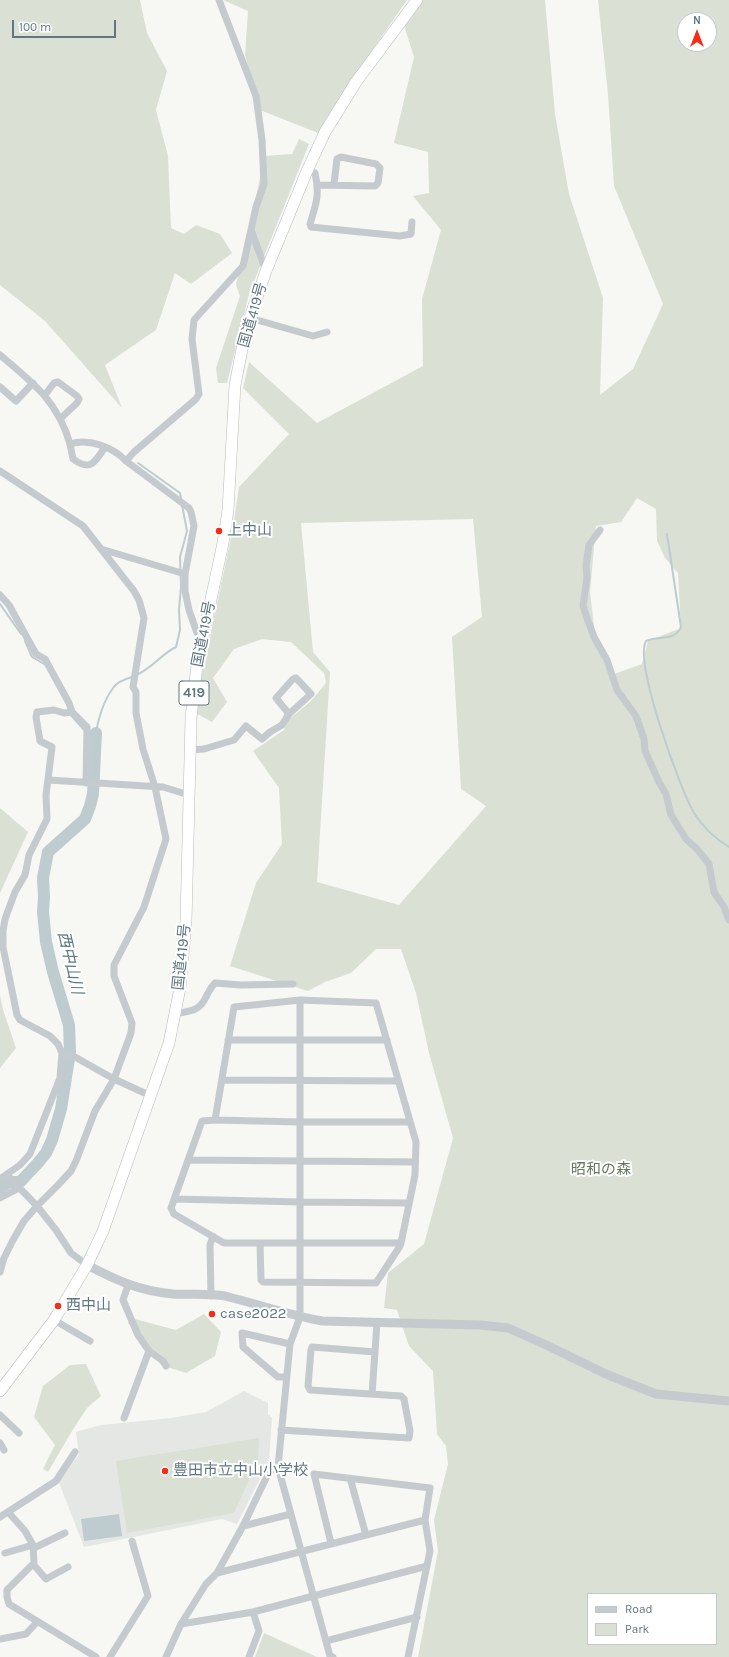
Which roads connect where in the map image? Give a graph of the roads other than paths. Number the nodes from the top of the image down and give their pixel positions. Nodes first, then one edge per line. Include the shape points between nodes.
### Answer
1 (219, 0) edge
2 (417, 0) edge
3 (307, 171) junction
4 (334, 184) junction
5 (318, 185) junction
6 (412, 222) dead end
7 (251, 230) junction
8 (266, 271) junction
9 (250, 318) junction
10 (327, 332) dead end
11 (0, 355) edge
12 (33, 383) junction
13 (0, 387) edge
14 (45, 395) junction
15 (61, 418) junction
16 (70, 444) junction
17 (105, 447) junction
18 (126, 462) junction
19 (0, 471) edge
20 (600, 530) dead end
21 (101, 549) junction
22 (185, 574) junction
23 (0, 595) edge
24 (202, 640) junction
25 (72, 712) junction
26 (289, 714) junction
27 (190, 750) junction
28 (48, 780) junction
29 (88, 783) junction
30 (155, 787) junction
31 (189, 795) junction
32 (729, 920) edge
33 (292, 984) dead end
34 (300, 1000) junction
35 (174, 1014) junction
36 (228, 1040) junction
37 (300, 1040) junction
38 (386, 1040) junction
39 (63, 1053) junction
40 (114, 1079) junction
41 (222, 1080) junction
42 (398, 1081) junction
43 (300, 1082) junction
44 (151, 1096) junction
45 (215, 1120) junction
46 (300, 1122) junction
47 (410, 1122) junction
48 (188, 1160) junction
49 (300, 1161) junction
50 (415, 1162) junction
51 (7, 1175) junction
52 (0, 1179) edge
53 (18, 1186) junction
54 (0, 1198) edge
55 (175, 1199) junction
56 (300, 1202) junction
57 (409, 1203) junction
58 (37, 1206) junction
59 (213, 1236) junction
60 (300, 1242) junction
61 (260, 1243) junction
62 (401, 1243) junction
63 (87, 1265) junction
64 (0, 1272) edge
65 (300, 1283) junction
66 (128, 1285) junction
67 (211, 1296) junction
68 (300, 1317) junction
69 (54, 1320) junction
70 (377, 1323) junction
71 (90, 1341) dead end
72 (290, 1344) junction
73 (149, 1351) junction
74 (375, 1352) junction
75 (166, 1366) dead end
76 (286, 1377) junction
77 (0, 1391) edge
78 (372, 1394) junction
79 (729, 1401) edge
80 (0, 1415) edge
81 (124, 1418) dead end
82 (281, 1430) junction
83 (19, 1433) dead end
84 (0, 1443) edge
85 (4, 1450) dead end
86 (74, 1452) dead end
87 (278, 1467) junction
88 (350, 1478) junction
89 (9, 1513) junction
90 (291, 1514) junction
91 (0, 1517) edge
92 (424, 1520) junction
93 (244, 1526) junction
94 (65, 1533) dead end
95 (366, 1535) junction
96 (132, 1541) dead end
97 (332, 1543) junction
98 (34, 1546) junction
99 (301, 1552) junction
100 (5, 1553) dead end
101 (33, 1564) junction
102 (427, 1566) junction
103 (68, 1567) dead end
104 (217, 1573) junction
105 (314, 1596) junction
106 (253, 1612) junction
107 (417, 1617) junction
108 (37, 1622) junction
109 (181, 1624) junction
110 (0, 1639) edge
111 (326, 1642) junction
112 (96, 1657) edge
113 (110, 1657) edge
114 (166, 1657) edge
115 (249, 1657) edge
116 (333, 1657) edge
117 (408, 1657) edge

1 - 7 street via 256,96 264,184
2 - 3 highway, 国道419号 / 419 via 356,82 325,132
3 - 5 street via 316,173
3 - 8 highway, 国道419号 / 419
4 - 4 street via 375,186 378,183 380,168 376,164 341,156 337,159
4 - 5 street
5 - 6 street via 311,227 400,236 411,234
7 - 8 street
7 - 18 street via 242,266 194,320 192,339 199,394
8 - 9 highway, 国道419号 / 419
9 - 10 street via 312,336
9 - 24 highway, 国道419号 / 419 via 235,385 228,510
11 - 12 street
12 - 13 street via 16,401
12 - 14 street
14 - 15 street
14 - 15 street via 54,383 58,382 77,396 78,403
15 - 16 street
16 - 17 street via 74,442
16 - 17 street via 73,459 86,466 95,462
17 - 18 street via 119,454
18 - 22 street via 189,508 194,526
19 - 21 street via 83,526
20 - 32 street via 589,545 583,606 617,690 636,716 644,739 645,751 666,794 671,815 686,839 709,864 714,892
21 - 22 street
21 - 30 street via 134,591 143,612 133,687 136,692 136,713 143,749
22 - 24 street via 189,610
23 - 25 street via 9,605 36,654 45,659
24 - 27 highway, 国道419号 / 419 via 190,718
25 - 28 street via 37,712 40,741 52,747
25 - 29 street via 87,727
26 - 26 street via 276,698 296,678 311,694
26 - 27 street via 282,725 262,739 246,726 234,740 204,749
27 - 31 highway, 国道419号 / 419
28 - 29 street
28 - 39 street via 47,819 29,855 24,875 5,919 3,947 17,1015 20,1020 50,1036
29 - 30 street
30 - 31 street
30 - 40 street via 166,838 144,907 114,965 115,981 132,1023 132,1033
31 - 35 highway, 国道419号 / 419 via 186,921 180,988
33 - 35 street via 215,983 201,1006
34 - 36 street via 234,1007
34 - 37 street
34 - 38 street via 376,1003
35 - 44 highway, 国道419号 / 419 via 169,1043
36 - 37 street
36 - 41 street
37 - 38 street
37 - 43 street
38 - 42 street
39 - 40 street
39 - 51 street via 60,1078 30,1154
40 - 44 street
40 - 58 street via 95,1111 71,1171
41 - 43 street
41 - 45 street
42 - 43 street
42 - 47 street
43 - 46 street
44 - 63 highway, 国道419号 / 419 via 103,1231
45 - 46 street
45 - 48 street via 202,1121
46 - 47 street
46 - 49 street
47 - 50 street via 416,1142
48 - 49 street
48 - 55 street
49 - 50 street
49 - 56 street
50 - 57 street
51 - 52 street
51 - 53 street
53 - 54 street
53 - 58 street
55 - 56 street
55 - 59 street via 172,1208 174,1214
56 - 57 street
56 - 60 street
57 - 62 street
58 - 63 street via 71,1253
58 - 64 street via 16,1234
59 - 61 street via 224,1243
59 - 67 street via 210,1245
60 - 61 street
60 - 62 street
60 - 65 street
61 - 65 street via 263,1282
62 - 65 street via 376,1282
63 - 66 street
63 - 69 highway, 国道419号 / 419
65 - 68 street
66 - 67 street via 171,1294
66 - 73 street via 123,1300 138,1336
67 - 68 street via 223,1296
68 - 70 street via 322,1321
68 - 72 street
69 - 71 street
69 - 77 highway, 国道419号 / 419
70 - 74 street
70 - 79 street via 508,1328 643,1390 669,1396
72 - 76 street
72 - 76 street via 242,1333 243,1347 278,1377
73 - 75 street
73 - 81 street
74 - 78 street
74 - 78 street via 312,1348 310,1350 310,1390
76 - 82 street
78 - 82 street via 401,1396 404,1399 409,1438
80 - 83 street
82 - 87 street
84 - 85 street
86 - 89 street via 56,1481
87 - 90 street
87 - 93 street via 269,1472
88 - 92 street via 430,1488
88 - 95 street
88 - 97 street via 314,1474
89 - 91 street
89 - 98 street
90 - 93 street
90 - 99 street
92 - 95 street
92 - 102 street via 430,1551
93 - 104 street
94 - 98 street
95 - 97 street
96 - 113 street via 148,1596
97 - 99 street
98 - 100 street
98 - 101 street
99 - 104 street
99 - 105 street
101 - 103 street via 46,1579
101 - 108 street via 7,1590 7,1597 10,1604
102 - 105 street
102 - 107 street
104 - 109 street via 206,1584
105 - 106 street
105 - 111 street
106 - 109 street
106 - 115 street via 259,1631
107 - 111 street
107 - 117 street
108 - 110 street via 26,1634
108 - 112 street
109 - 114 street
111 - 116 street via 330,1656

